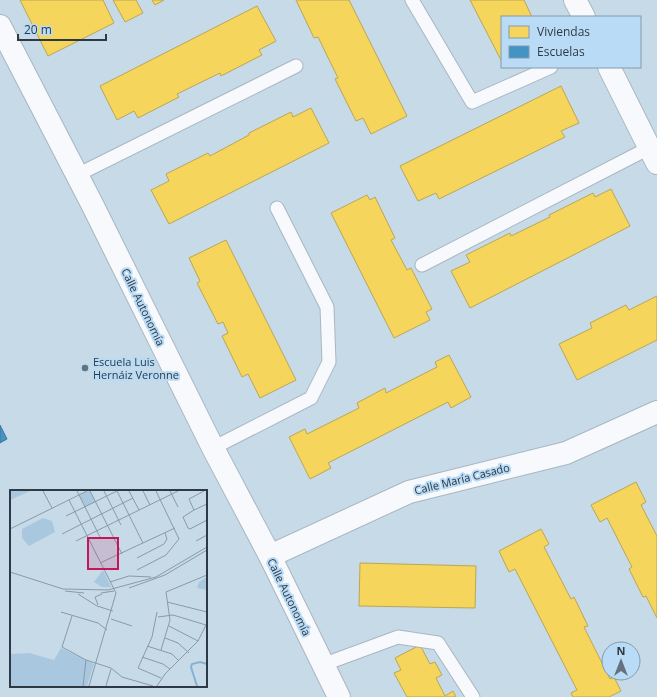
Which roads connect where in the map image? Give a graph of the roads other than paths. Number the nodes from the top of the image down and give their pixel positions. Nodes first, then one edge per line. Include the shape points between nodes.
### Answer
1 (412, 0) edge
2 (575, 0) edge
3 (583, 16) edge
4 (0, 26) edge
5 (296, 66) dead end
6 (549, 68) edge
7 (610, 68) edge
8 (653, 155) edge
9 (77, 175) junction
10 (277, 208) dead end
11 (422, 265) dead end
12 (657, 412) edge
13 (213, 448) junction
14 (270, 556) junction
15 (322, 665) junction
16 (339, 697) edge
17 (473, 697) edge

1 - 6 lane via 472,102
2 - 3 main road
4 - 9 main road, Calle Autonomía
5 - 9 lane
7 - 8 main road
8 - 11 lane
9 - 13 main road, Calle Autonomía
10 - 13 lane via 327,307 329,362 311,398
12 - 14 main road, Calle María Casado via 566,453 409,492
13 - 14 main road, Calle Autonomía
14 - 15 main road, Calle Autonomía
15 - 16 main road, Calle Autonomía
15 - 17 lane via 398,637 438,643

